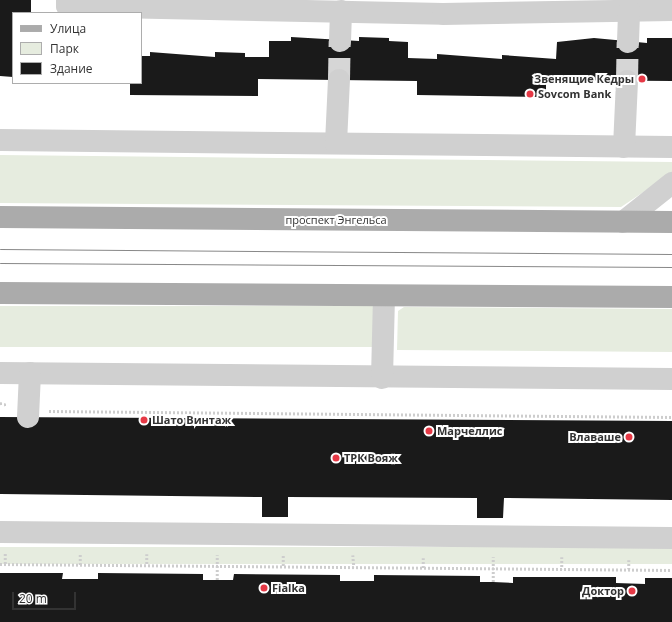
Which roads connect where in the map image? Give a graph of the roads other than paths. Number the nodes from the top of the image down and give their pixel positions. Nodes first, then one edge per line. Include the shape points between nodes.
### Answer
1 (68, 0) edge
2 (147, 4) edge
3 (443, 7) edge
4 (672, 10) edge
5 (629, 11) junction
6 (341, 12) junction
7 (340, 41) tunnel mouth
8 (628, 42) tunnel mouth
9 (339, 80) tunnel mouth
10 (627, 81) tunnel mouth
11 (0, 140) edge
12 (336, 143) junction
13 (624, 146) junction
14 (672, 147) edge
15 (672, 184) edge
16 (0, 218) edge
17 (623, 222) junction
18 (672, 222) edge
19 (0, 294) edge
20 (384, 296) junction
21 (672, 297) edge
22 (0, 373) edge
23 (30, 373) junction
24 (382, 378) junction
25 (672, 379) edge
26 (28, 414) road end
27 (0, 532) edge
28 (672, 538) edge

1 - 2 street via 68,6
2 - 6 street
3 - 5 street
3 - 6 street
4 - 5 street
5 - 8 street
6 - 7 street
9 - 12 street
10 - 13 street
11 - 12 street
12 - 13 street
13 - 14 street
15 - 17 street
16 - 17 main road, проспект Энгельса
17 - 18 main road, проспект Энгельса
19 - 20 main road
20 - 21 main road
20 - 24 street
22 - 23 street
23 - 24 street
23 - 26 street
24 - 25 street
27 - 28 street

